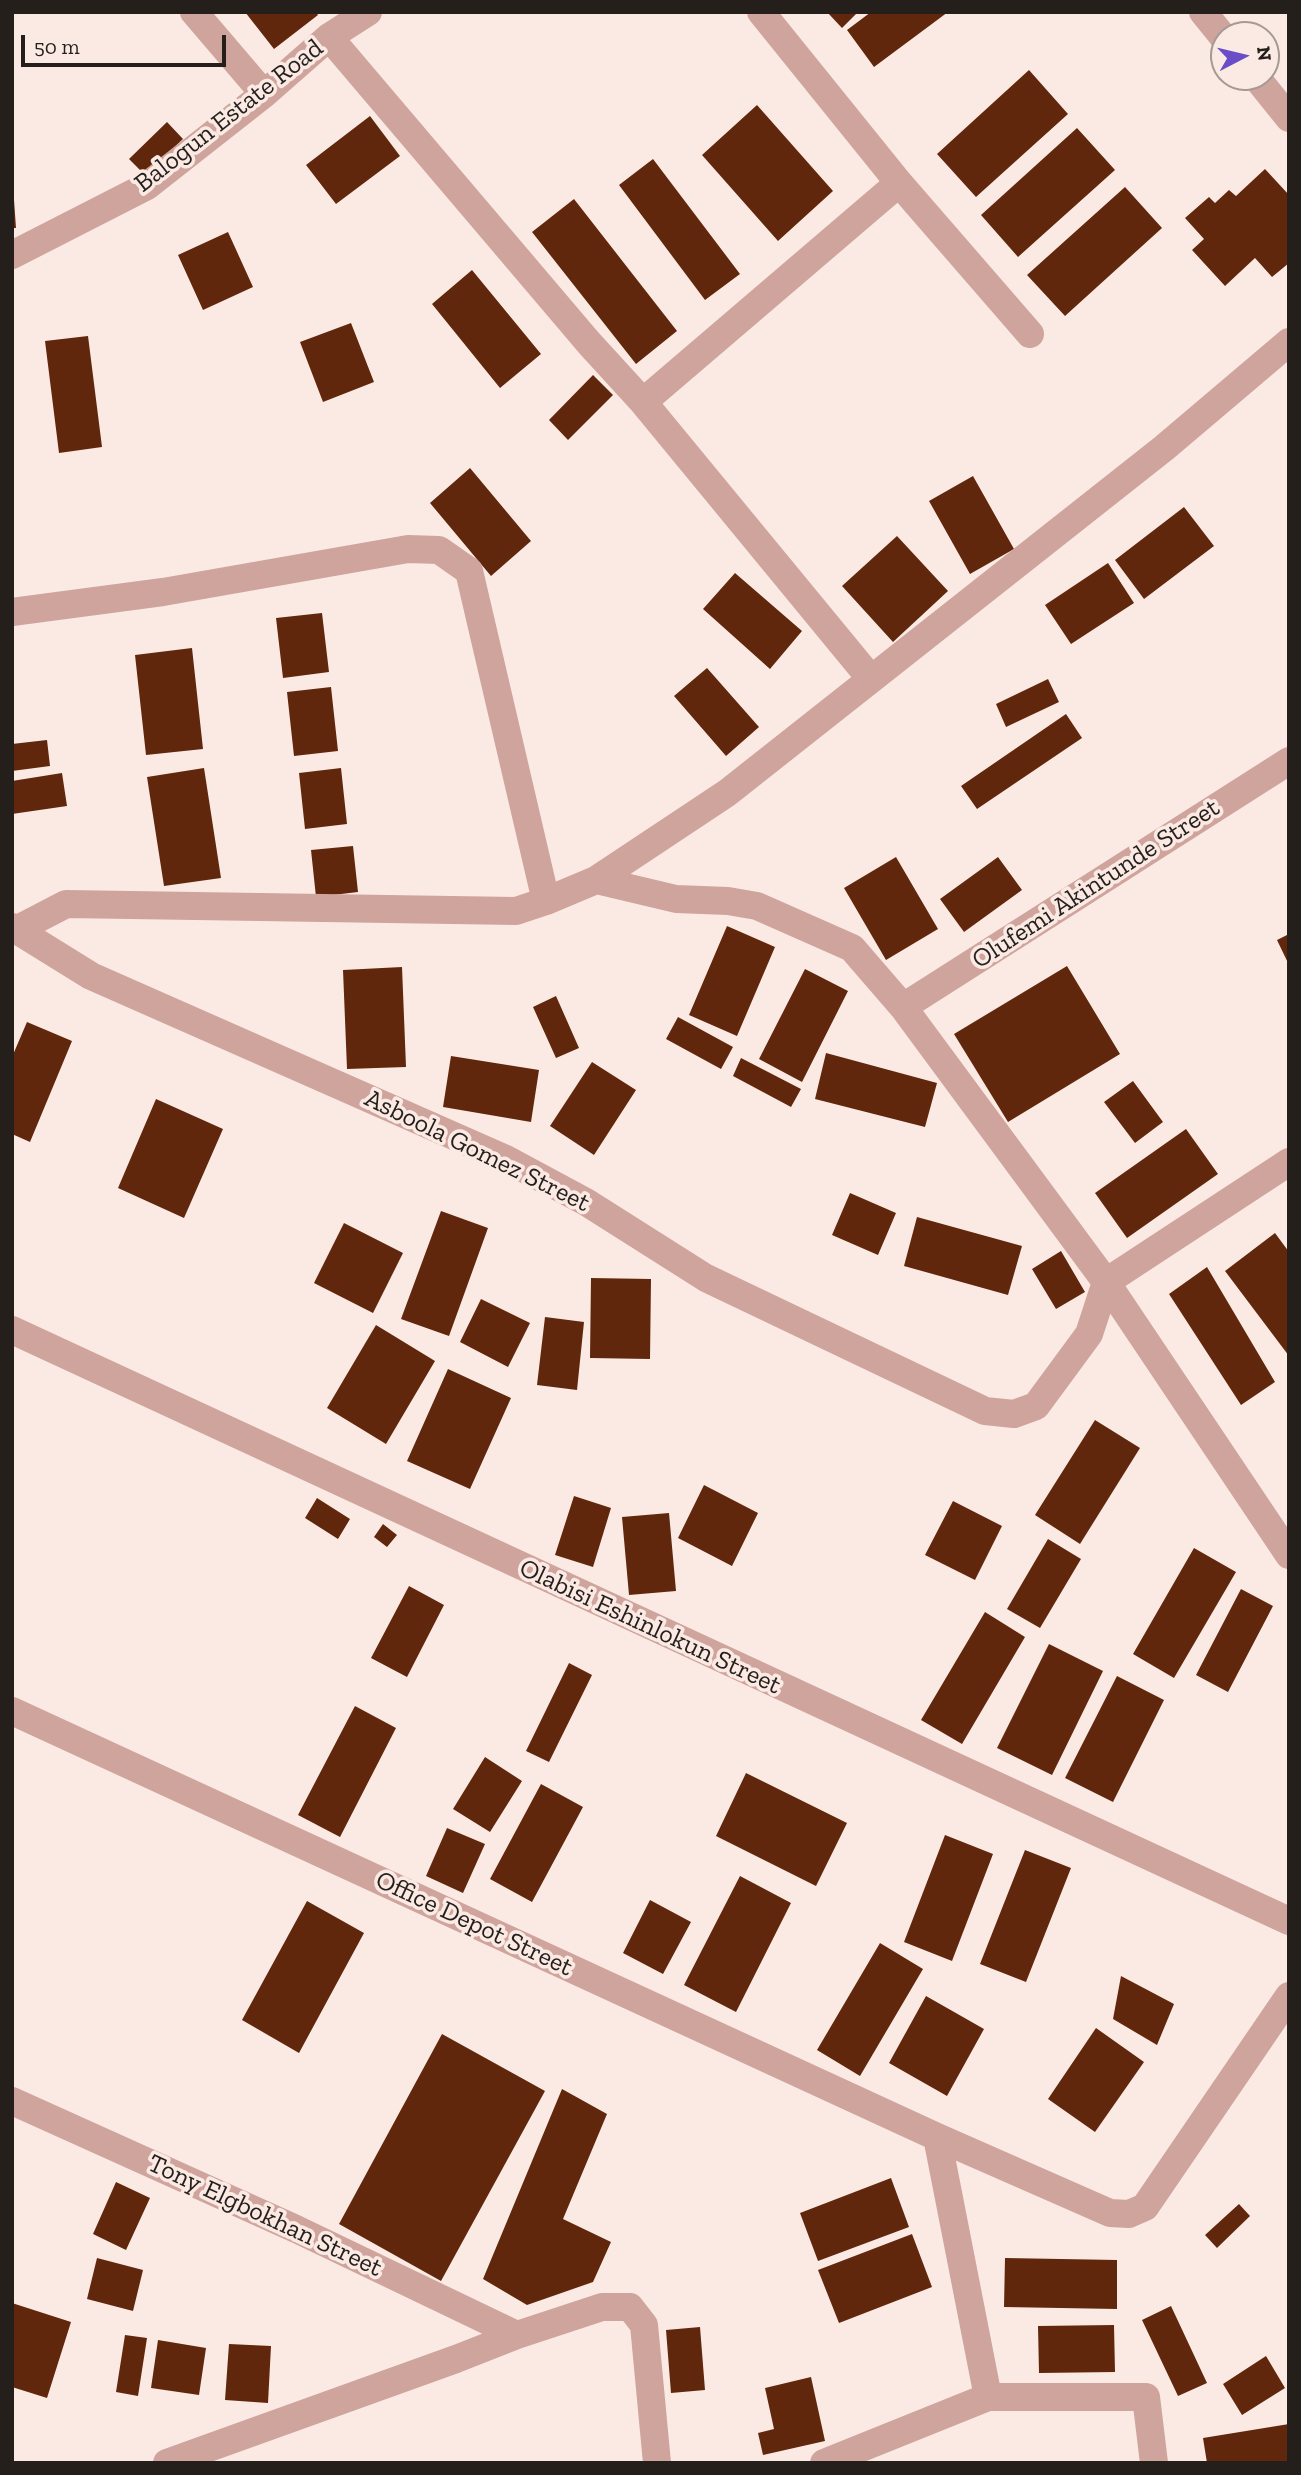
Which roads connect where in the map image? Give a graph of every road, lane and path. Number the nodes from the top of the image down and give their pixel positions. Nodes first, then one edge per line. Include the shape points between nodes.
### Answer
1 (194, 12) edge
2 (368, 12) edge
3 (761, 12) edge
4 (329, 37) junction
5 (1267, 91) edge
6 (264, 94) junction
7 (1289, 118) edge
8 (899, 183) junction
9 (12, 255) edge
10 (1030, 334) dead end
11 (1289, 342) edge
12 (643, 402) junction
13 (12, 612) edge
14 (871, 679) junction
15 (1289, 761) edge
16 (596, 880) junction
17 (546, 901) junction
18 (15, 928) edge
19 (903, 1007) junction
20 (1289, 1162) edge
21 (1106, 1282) junction
22 (12, 1330) edge
23 (1289, 1555) edge
24 (12, 1711) edge
25 (1289, 1921) edge
26 (1289, 1996) edge
27 (12, 2101) edge
28 (937, 2137) junction
29 (517, 2335) junction
30 (988, 2398) junction
31 (167, 2463) edge
32 (657, 2463) edge
33 (824, 2463) edge
34 (1154, 2463) edge

1 - 6 street
2 - 4 street, Balogun Estate Road
3 - 8 street
4 - 6 street, Balogun Estate Road
4 - 12 street
5 - 7 street
6 - 9 street, Balogun Estate Road via 147,186
8 - 10 street
8 - 12 street
11 - 14 street via 1164,448
12 - 14 street
13 - 17 street via 163,592 408,549 439,550 469,571
14 - 16 street via 727,793
15 - 19 street, Olufemi Akintunde Street
16 - 17 street
16 - 19 street via 676,899 757,906 852,948
17 - 18 street via 516,911 66,904
18 - 21 street, Asboola Gomez Street via 91,976 506,1159 586,1202 706,1278 985,1411 1013,1414 1036,1406 1089,1334
19 - 21 street
20 - 21 street
21 - 23 street
22 - 25 street, Olabisi Eshinlokun Street
24 - 28 street, Office Depot Street
26 - 28 street via 1144,2207 1129,2214 1110,2213
27 - 29 street, Tony Elgbokhan Street
28 - 30 street
29 - 31 street
29 - 32 street via 602,2307 630,2307 644,2325
30 - 33 street
30 - 34 street via 1146,2397

